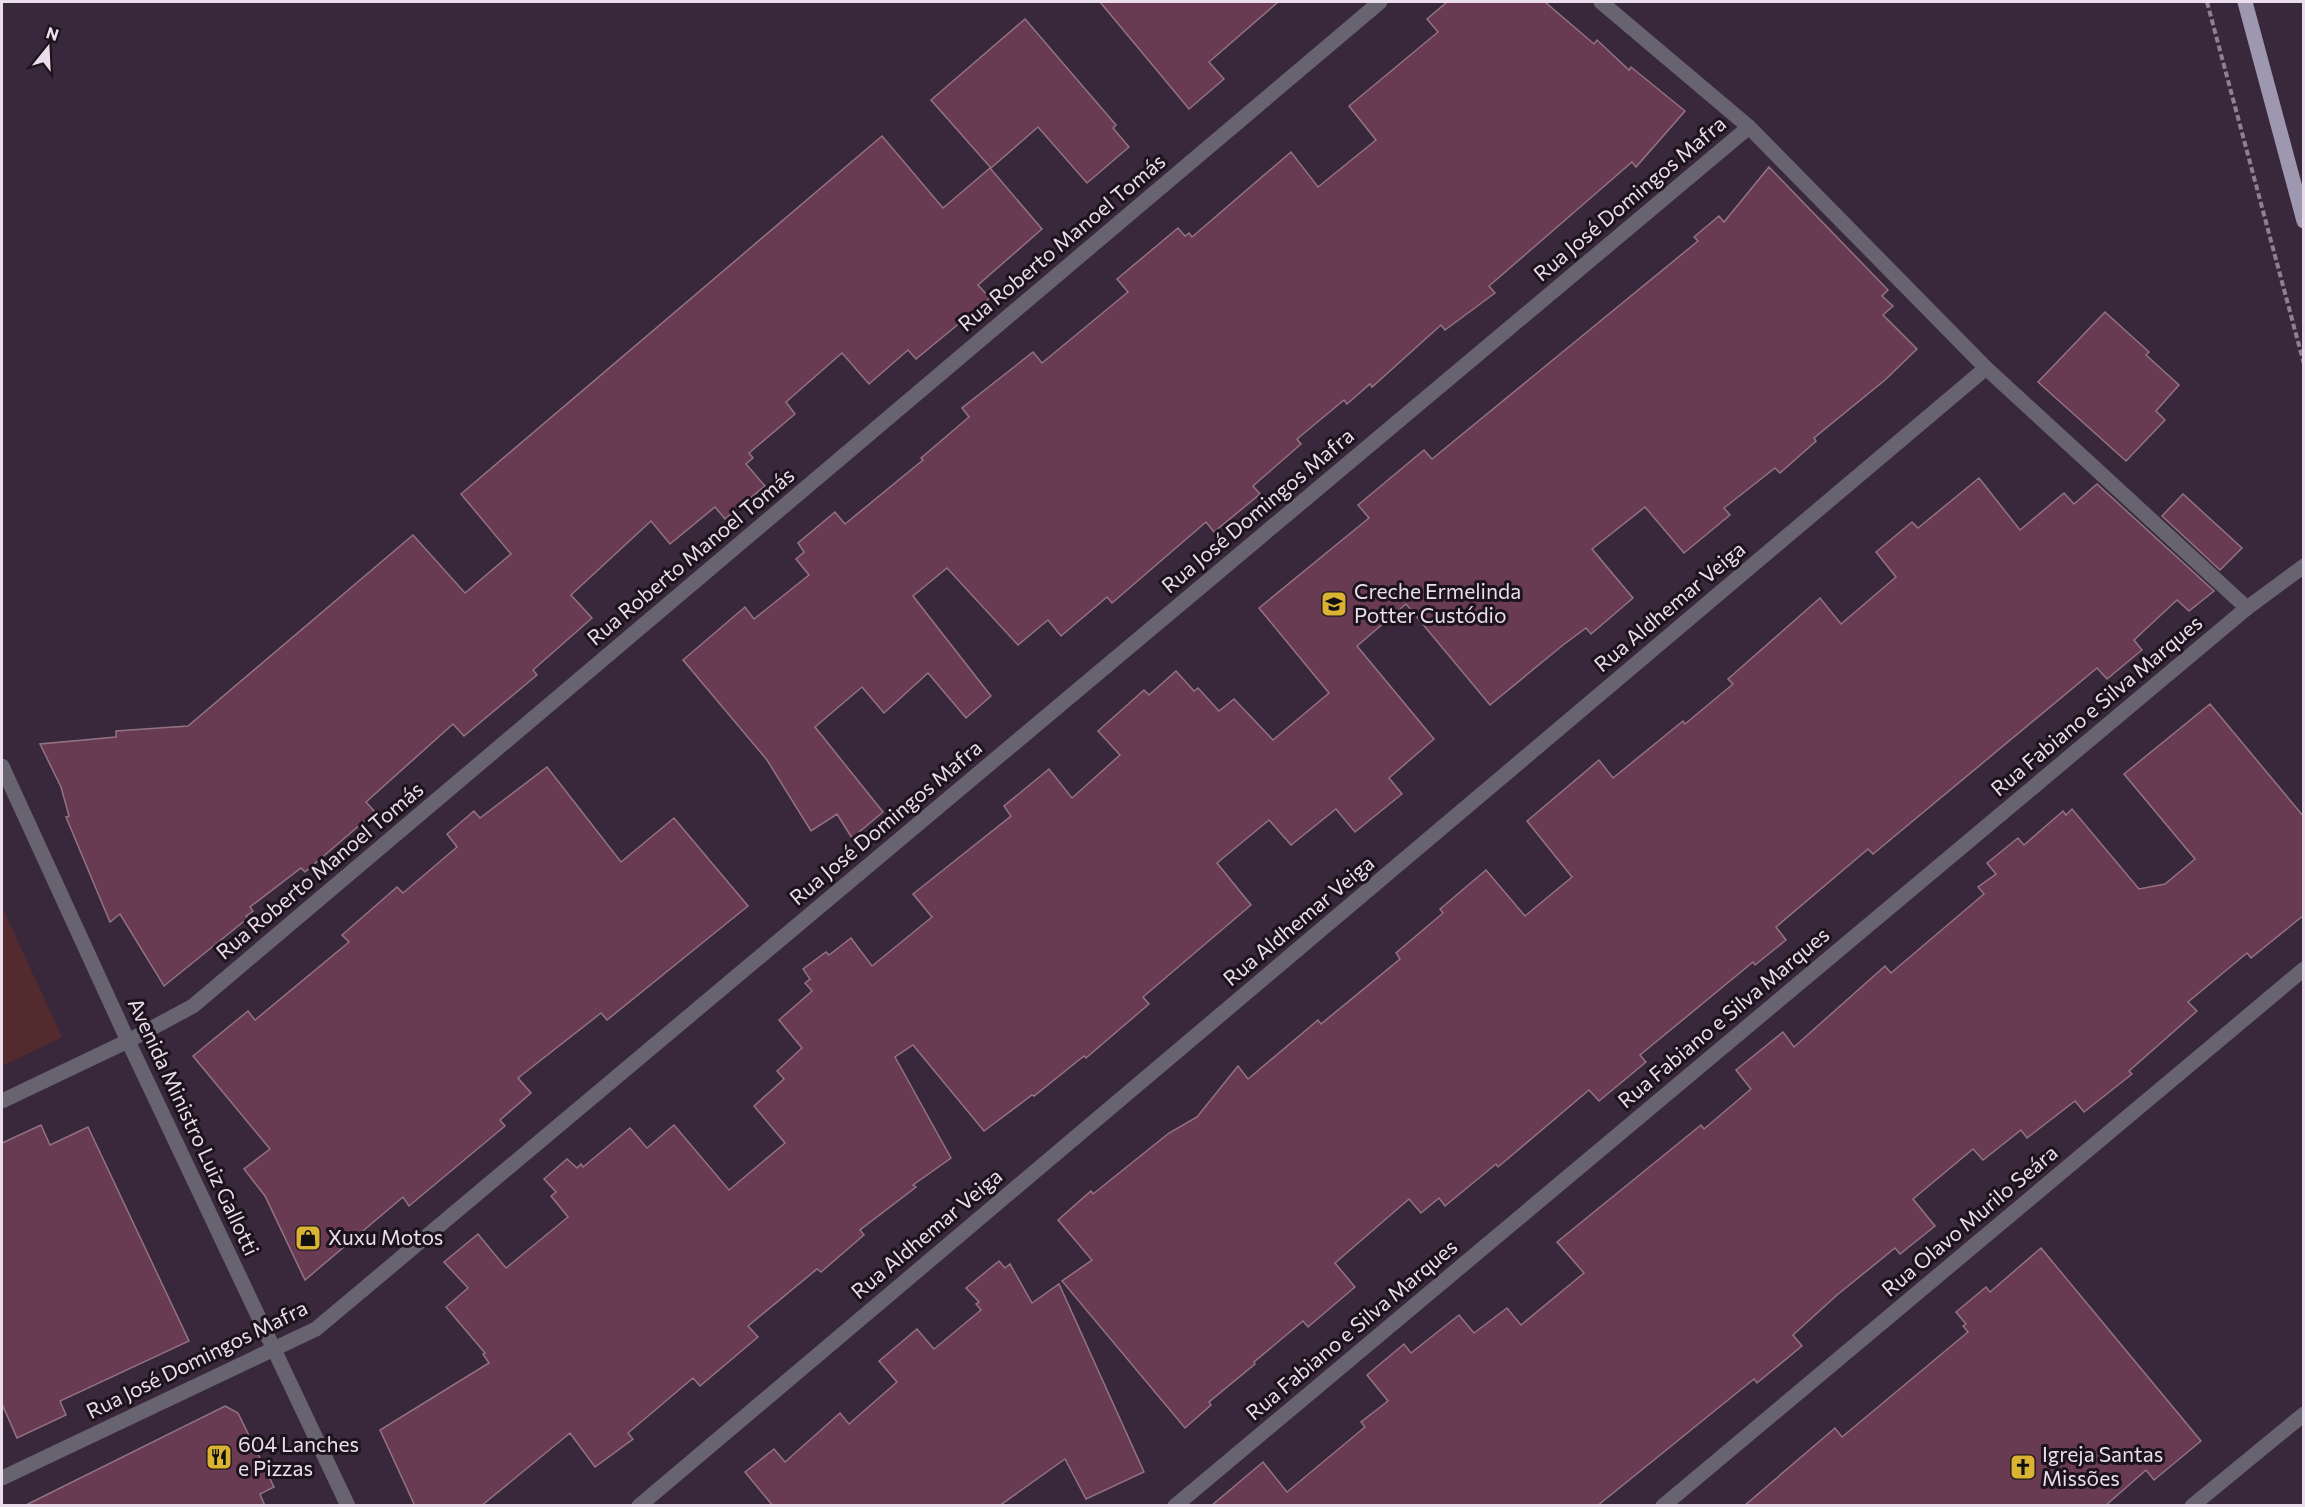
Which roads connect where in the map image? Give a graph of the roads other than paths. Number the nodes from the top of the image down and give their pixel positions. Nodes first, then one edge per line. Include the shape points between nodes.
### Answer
1 (1380, 2) edge
2 (1601, 2) edge
3 (2245, 2) edge
4 (1749, 126) junction
5 (2304, 221) edge
6 (1986, 368) junction
7 (2304, 566) edge
8 (2247, 608) junction
9 (2, 765) edge
10 (2304, 969) edge
11 (128, 1041) junction
12 (2, 1101) edge
13 (275, 1347) junction
14 (2304, 1414) edge
15 (2, 1478) edge
16 (348, 1506) edge
17 (639, 1506) edge
18 (1175, 1506) edge
19 (1663, 1506) edge
20 (2192, 1506) edge

1 - 11 street, Rua Roberto Manoel Tomás via 193,1006
2 - 4 street
3 - 5 main road
4 - 6 street
4 - 13 street, Rua José Domingos Mafra via 316,1329
6 - 8 street
6 - 17 street, Rua Aldhemar Veiga
7 - 8 street, Rua Fabiano e Silva Marques
8 - 18 street, Rua Fabiano e Silva Marques
9 - 11 street, Avenida Ministro Luiz Gallotti
10 - 19 street, Rua Olavo Murilo Seára
11 - 12 street, Rua Roberto Manoel Tomás
11 - 13 street, Avenida Ministro Luiz Gallotti
13 - 15 street, Rua José Domingos Mafra
13 - 16 street, Avenida Ministro Luiz Gallotti
14 - 20 street

